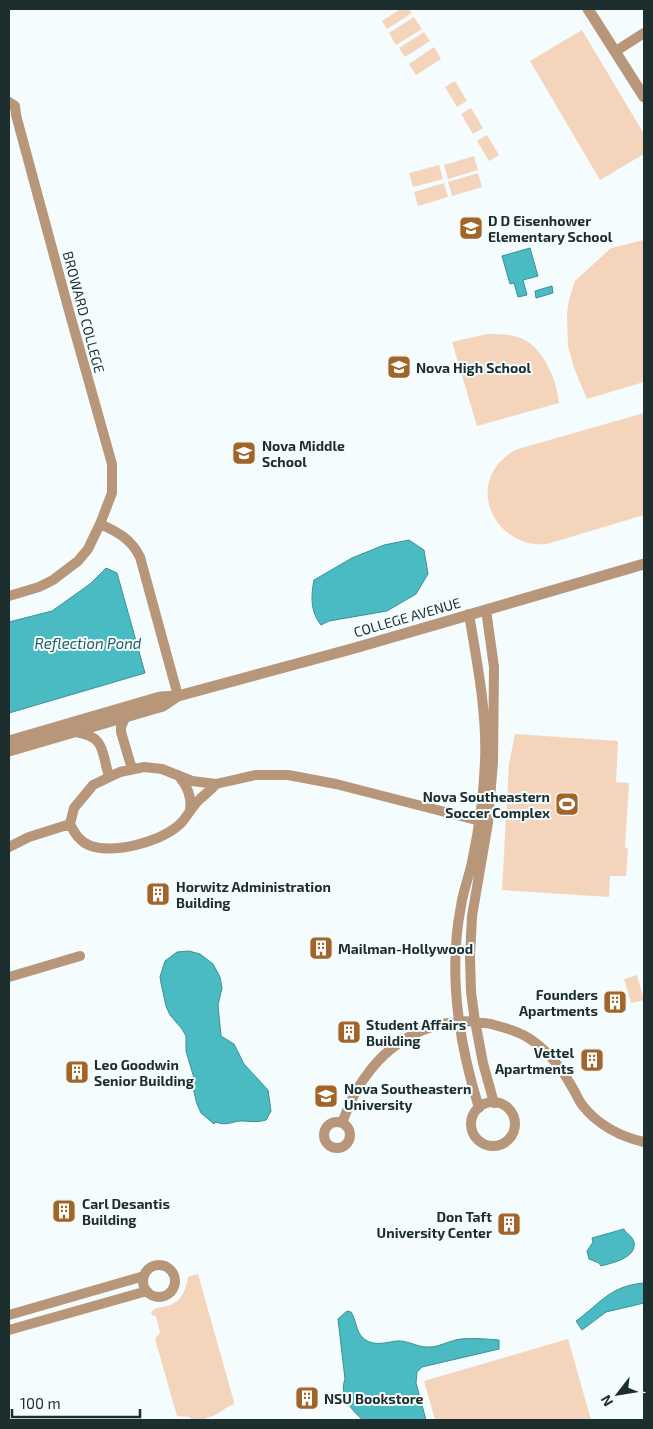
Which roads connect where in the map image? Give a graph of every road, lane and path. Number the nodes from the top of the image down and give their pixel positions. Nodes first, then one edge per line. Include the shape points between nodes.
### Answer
1 (588, 9) edge
2 (644, 33) edge
3 (616, 52) junction
4 (644, 97) edge
5 (12, 104) edge
6 (100, 524) junction
7 (644, 564) edge
8 (9, 596) edge
9 (486, 610) junction
10 (469, 614) junction
11 (482, 688) junction
12 (495, 688) junction
13 (178, 696) junction
14 (125, 718) junction
15 (76, 732) junction
16 (9, 741) edge
17 (9, 751) edge
18 (132, 769) junction
19 (178, 775) junction
20 (109, 776) junction
21 (216, 784) junction
22 (190, 810) junction
23 (484, 822) junction
24 (70, 824) junction
25 (9, 847) edge
26 (80, 956) dead end
27 (9, 977) edge
28 (460, 1021) junction
29 (475, 1021) junction
30 (494, 1102) junction
31 (479, 1108) junction
32 (342, 1123) dead end
33 (644, 1142) edge
34 (144, 1276) junction
35 (147, 1291) junction
36 (9, 1315) edge
37 (9, 1330) edge

1 - 3 street
2 - 3 street
3 - 4 street
5 - 6 street, BROWARD COLLEGE via 112,464 112,493
6 - 8 street, BROWARD COLLEGE via 88,549 65,571 39,587
6 - 13 street via 125,538 140,557
7 - 9 street, COLLEGE AVENUE
9 - 10 street, COLLEGE AVENUE
9 - 12 street
10 - 11 street
10 - 13 street, COLLEGE AVENUE
11 - 12 street
11 - 23 street via 486,761
12 - 23 street via 491,800
13 - 14 street, COLLEGE AVENUE via 163,706
13 - 16 street, COLLEGE AVENUE via 160,697
14 - 15 street, COLLEGE AVENUE
14 - 18 street via 122,732
15 - 17 street, COLLEGE AVENUE
15 - 20 street via 89,734 98,741
18 - 19 street via 156,768
18 - 20 street
19 - 21 street
19 - 22 street via 188,790
20 - 24 street via 94,786 74,808
21 - 22 street
21 - 23 street via 255,775 288,775
22 - 24 street via 170,831 148,842 116,849 91,846 77,837
23 - 28 street via 458,926 456,979
23 - 29 street via 472,921 471,983
24 - 25 street
26 - 27 street
28 - 29 street
28 - 31 street
28 - 32 street via 419,1030 394,1046 365,1076
29 - 30 street
29 - 33 street via 504,1027 533,1041 561,1068 578,1100 590,1114 617,1134
30 - 31 street
30 - 31 street via 506,1107 515,1124 511,1137 501,1145 481,1142 473,1132 472,1119
34 - 35 street
34 - 35 street via 150,1268 159,1265 168,1268 174,1276 174,1287 167,1295 156,1297
34 - 36 street
35 - 37 street

